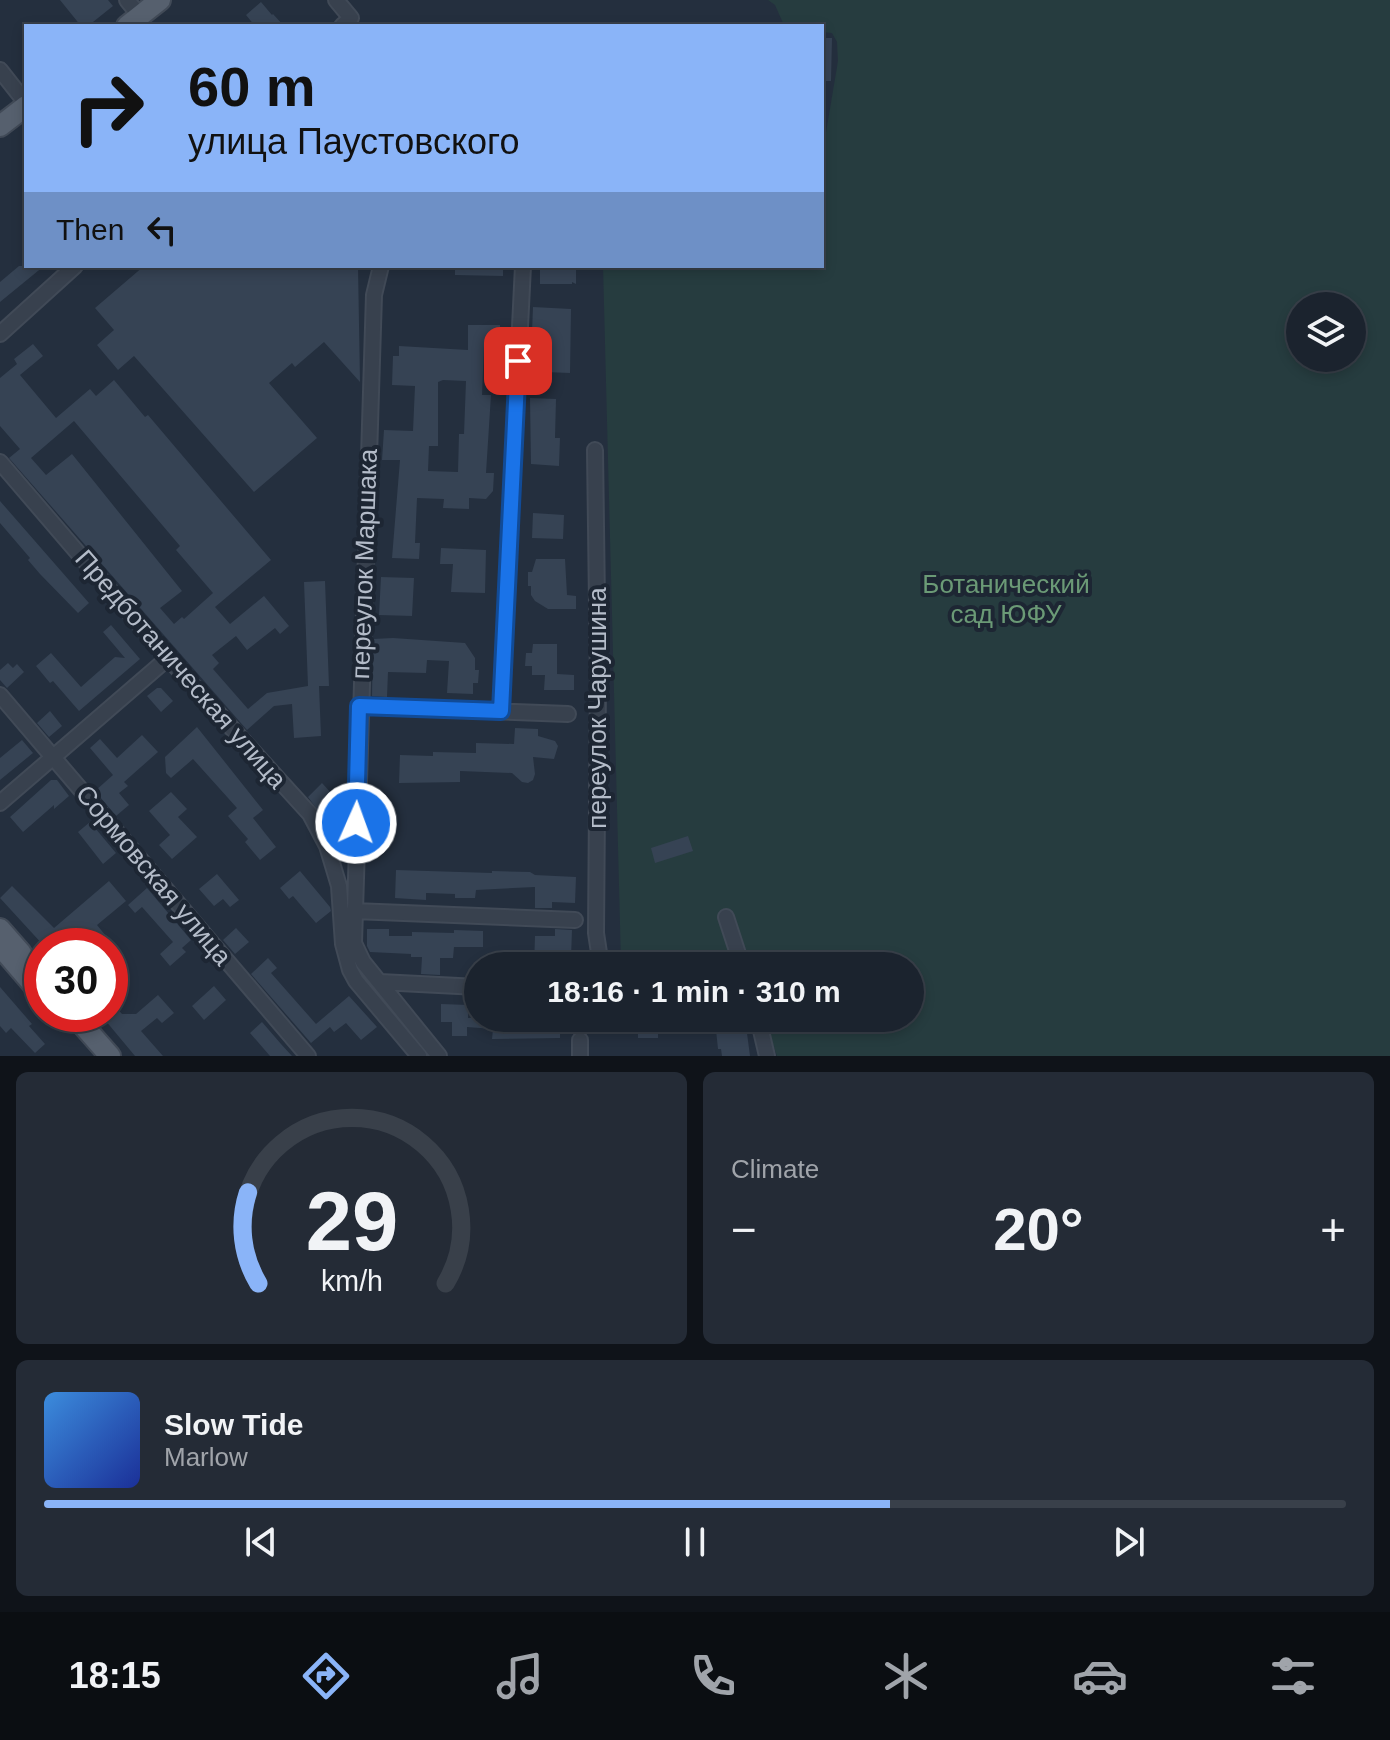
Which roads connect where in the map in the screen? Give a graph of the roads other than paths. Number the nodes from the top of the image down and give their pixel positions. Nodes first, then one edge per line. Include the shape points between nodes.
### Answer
1 (160, 0) edge
2 (336, 0) edge
3 (131, 14) edge
4 (346, 22) edge
5 (0, 70) edge
6 (24, 101) edge
7 (24, 106) edge
8 (0, 126) edge
9 (73, 268) edge
10 (380, 268) edge
11 (523, 268) edge
12 (0, 334) edge
13 (595, 450) dead end
14 (0, 462) edge
15 (168, 658) junction
16 (0, 695) edge
17 (359, 706) junction
18 (501, 711) junction
19 (568, 714) dead end
20 (54, 757) junction
21 (0, 803) edge
22 (354, 911) junction
23 (726, 917) dead end
24 (575, 920) dead end
25 (0, 929) edge
26 (0, 946) edge
27 (599, 952) edge
28 (737, 952) edge
29 (24, 956) edge
30 (24, 974) edge
31 (380, 982) junction
32 (464, 986) edge
33 (74, 1032) edge
34 (89, 1032) edge
35 (761, 1032) edge
36 (580, 1040) dead end
37 (95, 1056) edge
38 (110, 1056) edge
39 (308, 1056) edge
40 (419, 1056) edge
41 (439, 1056) edge
42 (580, 1056) edge
43 (767, 1056) edge

1 - 3 main road
2 - 4 street
5 - 6 street
7 - 8 main road
9 - 12 street
10 - 17 street, переулок Маршака via 374,295
11 - 18 street
13 - 27 street, переулок Чарушина
14 - 15 street, Предботаническая улица
15 - 20 street
15 - 40 street, Предботаническая улица via 319,828 339,886 350,970
16 - 20 street, Сормовская улица
17 - 18 street
17 - 22 street, переулок Маршака
18 - 19 street
20 - 21 street
20 - 39 street, Сормовская улица
22 - 24 street
22 - 31 street via 356,951
23 - 28 street
25 - 29 main road
26 - 30 main road
31 - 32 street
31 - 41 street
33 - 37 main road
34 - 38 main road
35 - 43 street
36 - 42 street

